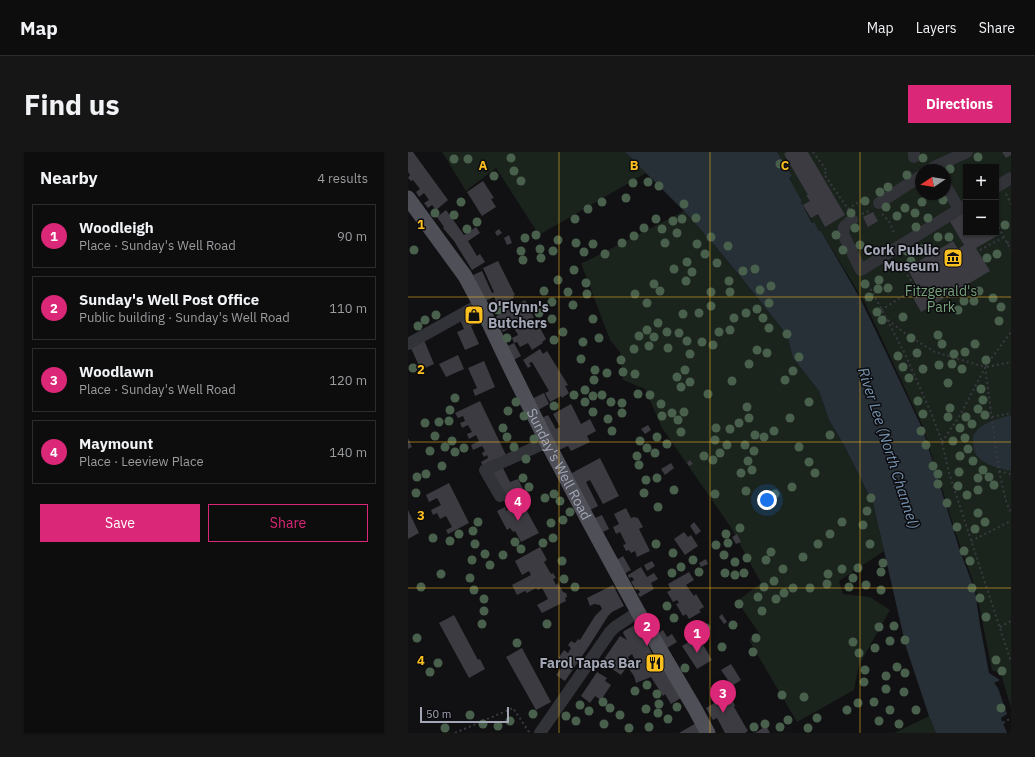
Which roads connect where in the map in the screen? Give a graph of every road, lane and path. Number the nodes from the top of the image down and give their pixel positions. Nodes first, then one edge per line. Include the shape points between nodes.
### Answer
1 (813, 152) edge
2 (967, 152) edge
3 (943, 164) edge
4 (1011, 178) edge
5 (915, 179) edge
6 (999, 185) edge
7 (951, 193) edge
8 (408, 198) edge
9 (876, 198) joint
10 (962, 207) edge
11 (852, 220) dead end
12 (999, 229) edge
13 (1004, 237) junction
14 (1011, 241) edge
15 (1007, 243) junction
16 (980, 250) dead end
17 (1011, 250) edge
18 (860, 270) junction
19 (480, 304) junction
20 (886, 319) junction
21 (1011, 332) edge
22 (408, 344) edge
23 (1011, 362) edge
24 (985, 367) junction
25 (1011, 414) edge
26 (992, 417) junction
27 (547, 442) junction
28 (942, 442) junction
29 (999, 471) junction
30 (1011, 474) edge
31 (500, 496) dead end
32 (1011, 513) edge
33 (1011, 521) edge
34 (971, 541) junction
35 (638, 612) junction
36 (1011, 621) edge
37 (1000, 627) junction
38 (1011, 662) edge
39 (1011, 718) edge
40 (1003, 723) dead end
41 (455, 733) edge
42 (529, 733) edge
43 (540, 733) edge
44 (708, 733) edge

1 - 9 path via 827,171 824,174 848,209
2 - 3 street
4 - 6 street
5 - 9 street
7 - 10 street
8 - 19 main road, Sunday's Well Road via 465,276
10 - 18 street
11 - 18 street via 844,227 843,234
12 - 13 path
13 - 15 path
13 - 16 path
14 - 15 path
15 - 17 path
18 - 20 path
19 - 22 street
19 - 27 main road, Sunday's Well Road
20 - 24 path via 935,352
20 - 28 path via 905,354
21 - 24 path
23 - 24 path
24 - 26 path
24 - 28 path via 960,415
25 - 26 path
26 - 29 path
27 - 31 street via 486,470
27 - 35 main road, Sunday's Well Road
28 - 34 path
29 - 30 path
29 - 32 path
33 - 34 path
34 - 37 path
35 - 43 street via 610,632
35 - 44 main road, Sunday's Well Road
36 - 37 path
37 - 38 path
39 - 40 path
41 - 42 path via 513,708

